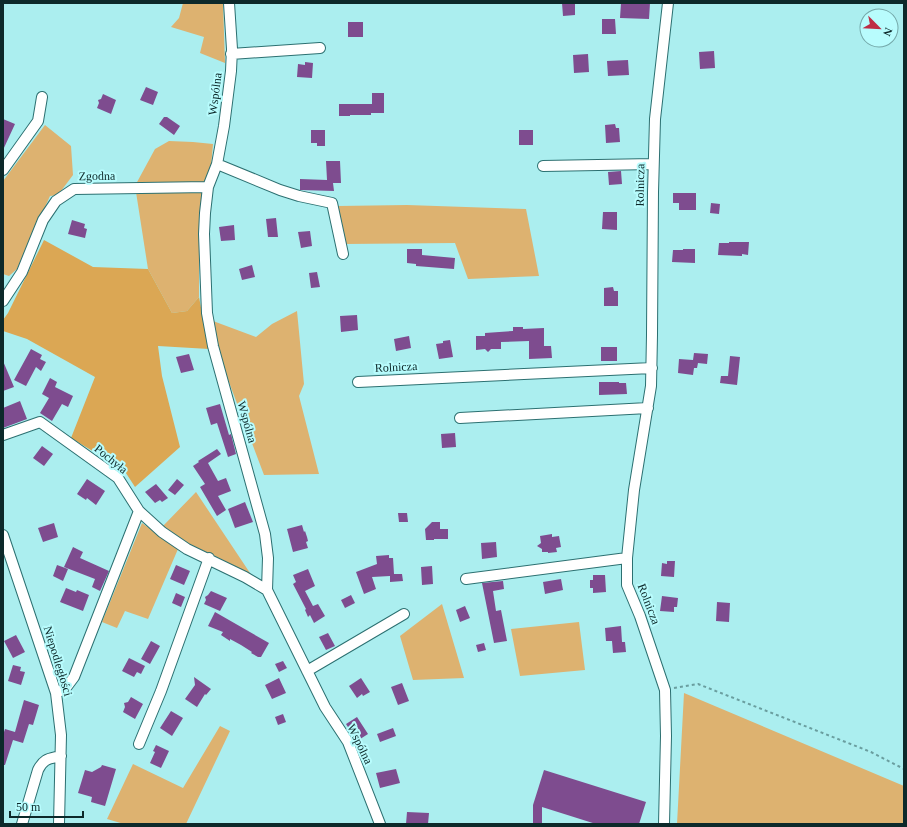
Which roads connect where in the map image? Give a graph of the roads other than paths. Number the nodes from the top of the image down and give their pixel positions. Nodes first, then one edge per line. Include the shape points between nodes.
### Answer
1 (229, 3) edge
2 (668, 3) edge
3 (320, 48) dead end
4 (232, 54) junction
5 (42, 97) dead end
6 (217, 164) junction
7 (653, 164) junction
8 (543, 166) dead end
9 (3, 170) edge
10 (208, 187) junction
11 (343, 254) dead end
12 (3, 301) edge
13 (652, 368) junction
14 (358, 382) dead end
15 (648, 408) junction
16 (460, 418) dead end
17 (3, 435) edge
18 (139, 511) junction
19 (3, 535) edge
20 (209, 558) junction
21 (627, 558) junction
22 (466, 579) dead end
23 (267, 590) junction
24 (404, 614) dead end
25 (307, 671) junction
26 (56, 693) junction
27 (139, 744) dead end
28 (61, 756) junction
29 (22, 824) edge
30 (59, 824) edge
31 (380, 824) edge
32 (664, 824) edge

1 - 4 street, Wspólna
2 - 7 street, Rolnicza via 654,118
3 - 4 street
4 - 6 street, Wspólna
5 - 9 street via 38,121
6 - 10 street, Wspólna
6 - 11 street via 280,190 332,203
7 - 8 street
7 - 13 street, Rolnicza
10 - 12 street, Zgodna via 74,189 56,201 43,220 22,272
10 - 23 street, Wspólna via 204,234 207,312 213,346 265,534 268,558
13 - 14 street, Rolnicza
13 - 15 street, Rolnicza
15 - 16 street
15 - 21 street, Rolnicza via 634,490
17 - 18 street, Pochyła via 40,422 118,478
18 - 20 street, Pochyła via 162,532 187,549
18 - 26 street via 74,677 65,689
19 - 26 street, Niepodległości
20 - 23 street, Pochyła
20 - 27 street
21 - 22 street
21 - 32 street, Rolnicza via 627,585 665,690
23 - 25 street, Wspólna
24 - 25 street
25 - 31 street, Wspólna via 325,707 348,742
26 - 28 street, Niepodległości
28 - 29 street via 46,759 41,764
28 - 30 street, Niepodległości

